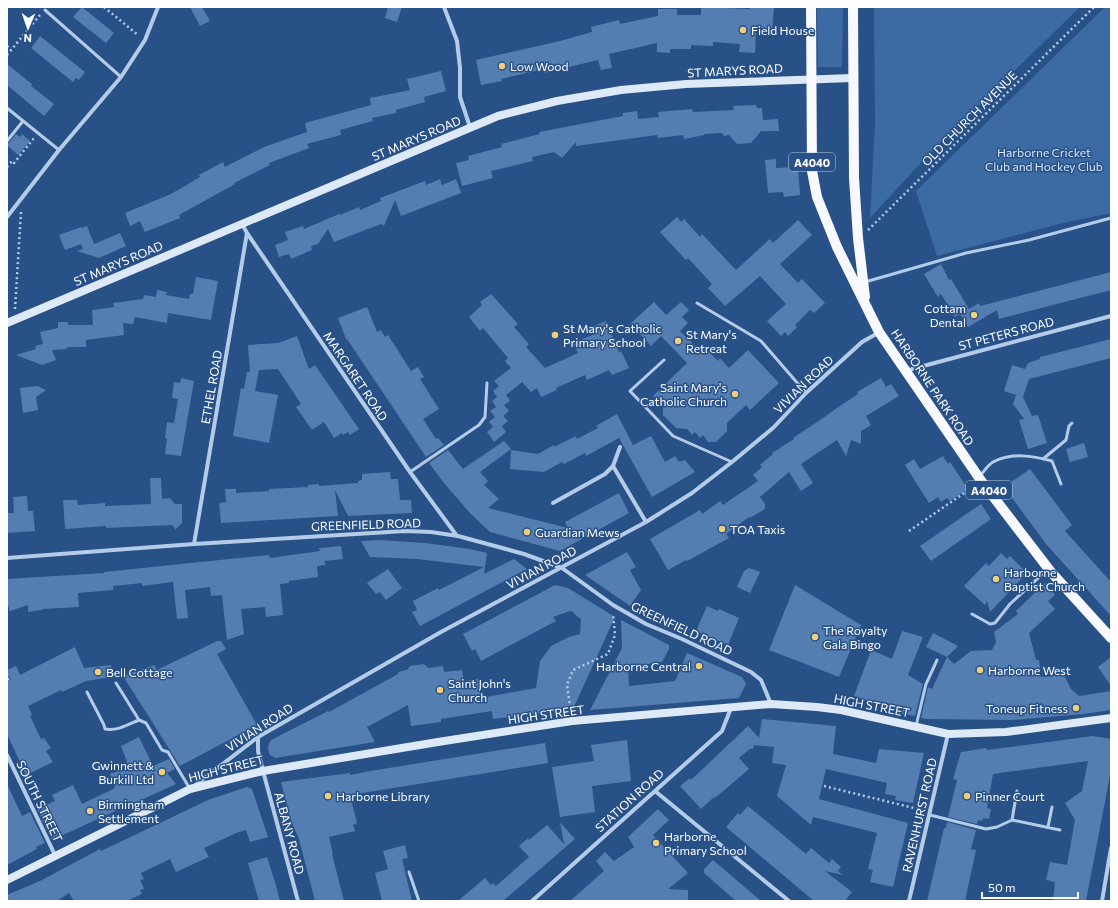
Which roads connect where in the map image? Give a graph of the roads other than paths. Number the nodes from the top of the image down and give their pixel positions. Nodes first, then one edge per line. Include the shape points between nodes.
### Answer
1 (158, 7) edge
2 (444, 7) edge
3 (811, 7) edge
4 (853, 7) edge
5 (45, 10) road end
6 (121, 77) junction
7 (852, 78) junction
8 (812, 79) junction
9 (7, 108) edge
10 (23, 121) junction
11 (470, 128) junction
12 (7, 141) edge
13 (59, 150) junction
14 (7, 217) edge
15 (1111, 218) edge
16 (242, 224) junction
17 (247, 233) junction
18 (863, 282) junction
19 (697, 303) dead end
20 (867, 305) junction
21 (1111, 316) edge
22 (9, 320) edge
23 (879, 332) junction
24 (664, 360) dead end
25 (906, 372) junction
26 (487, 384) dead end
27 (806, 393) junction
28 (1072, 423) dead end
29 (620, 447) dead end
30 (1043, 459) junction
31 (732, 462) junction
32 (613, 466) junction
33 (410, 472) junction
34 (980, 479) junction
35 (1061, 484) dead end
36 (553, 503) dead end
37 (646, 522) junction
38 (458, 536) junction
39 (194, 544) junction
40 (7, 558) edge
41 (562, 568) junction
42 (1049, 568) junction
43 (972, 614) dead end
44 (1111, 638) edge
45 (937, 660) dead end
46 (116, 683) dead end
47 (87, 692) dead end
48 (771, 704) junction
49 (731, 708) junction
50 (1111, 718) edge
51 (139, 720) junction
52 (916, 726) junction
53 (948, 734) junction
54 (258, 737) junction
55 (7, 755) edge
56 (263, 771) junction
57 (190, 789) junction
58 (655, 791) junction
59 (1017, 791) dead end
60 (1052, 807) dead end
61 (930, 814) junction
62 (1012, 820) junction
63 (1048, 827) junction
64 (1060, 830) dead end
65 (1111, 848) edge
66 (56, 855) junction
67 (409, 872) dead end
68 (7, 880) edge
69 (298, 901) edge
70 (419, 901) edge
71 (532, 901) edge
72 (789, 901) edge
73 (908, 901) edge
74 (1102, 901) edge

1 - 6 street via 145,40
2 - 11 street via 457,41 460,97
3 - 8 main road, HARBORNE PARK ROAD / A4040
4 - 7 main road, HARBORNE PARK ROAD / A4040
5 - 6 lane
6 - 13 street
7 - 8 main road, ST MARYS ROAD
7 - 18 main road, HARBORNE PARK ROAD / A4040 via 854,178
8 - 11 main road, ST MARYS ROAD via 686,84 621,90 557,101 498,116
8 - 20 main road, HARBORNE PARK ROAD / A4040 via 812,171 816,197 837,248
9 - 10 lane
10 - 12 lane
10 - 13 lane
11 - 16 main road, ST MARYS ROAD
13 - 14 street
15 - 18 lane via 1030,240 966,253
16 - 17 street, MARGARET ROAD
16 - 22 main road, ST MARYS ROAD
17 - 33 street, MARGARET ROAD
17 - 39 street, ETHEL ROAD
18 - 20 main road, HARBORNE PARK ROAD / A4040
19 - 27 lane via 761,341
20 - 23 main road, HARBORNE PARK ROAD / A4040
21 - 25 street, ST PETERS ROAD
23 - 25 main road, HARBORNE PARK ROAD / A4040
23 - 27 street, VIVIAN ROAD via 862,342
24 - 31 lane via 630,391 673,436
25 - 34 main road, HARBORNE PARK ROAD / A4040
26 - 33 lane via 485,417 479,426
27 - 31 street, VIVIAN ROAD via 773,428
28 - 30 lane via 1066,440
29 - 32 street
30 - 34 lane via 1012,455 992,462
30 - 35 lane via 1052,461
31 - 37 street, VIVIAN ROAD via 692,493
32 - 36 street via 605,474
32 - 37 street
33 - 38 street, MARGARET ROAD
34 - 42 main road, HARBORNE PARK ROAD / A4040
37 - 41 street, VIVIAN ROAD
38 - 39 street, GREENFIELD ROAD via 405,531
38 - 41 street, GREENFIELD ROAD via 524,554
39 - 40 street, GREENFIELD ROAD
41 - 48 street, GREENFIELD ROAD via 612,605 646,624 751,672 761,680
41 - 54 street, VIVIAN ROAD via 441,632
42 - 43 lane via 1010,604 995,623 990,624
42 - 44 main road, HARBORNE PARK ROAD / A4040
45 - 52 lane via 926,684
46 - 51 lane
47 - 51 lane via 105,729 121,728
48 - 49 main road, HIGH STREET
48 - 52 main road, HIGH STREET via 841,710
49 - 56 main road, HIGH STREET via 572,721
49 - 58 street, STATION ROAD via 722,731
50 - 53 main road, HIGH STREET via 1006,732
51 - 57 lane via 146,723 162,750 168,752
52 - 53 main road, HIGH STREET
53 - 61 street, RAVENHURST ROAD
54 - 56 street, ALBANY ROAD via 258,751
54 - 57 street, VIVIAN ROAD
55 - 66 street, SOUTH STREET
56 - 57 main road, HIGH STREET
56 - 69 street, ALBANY ROAD
57 - 66 main road, HIGH STREET
58 - 71 street, STATION ROAD
58 - 72 street
59 - 62 lane
60 - 63 lane
61 - 62 lane via 986,829
61 - 73 street, RAVENHURST ROAD
62 - 63 lane
63 - 64 lane
65 - 74 street
66 - 68 main road, HIGH STREET
67 - 70 lane

